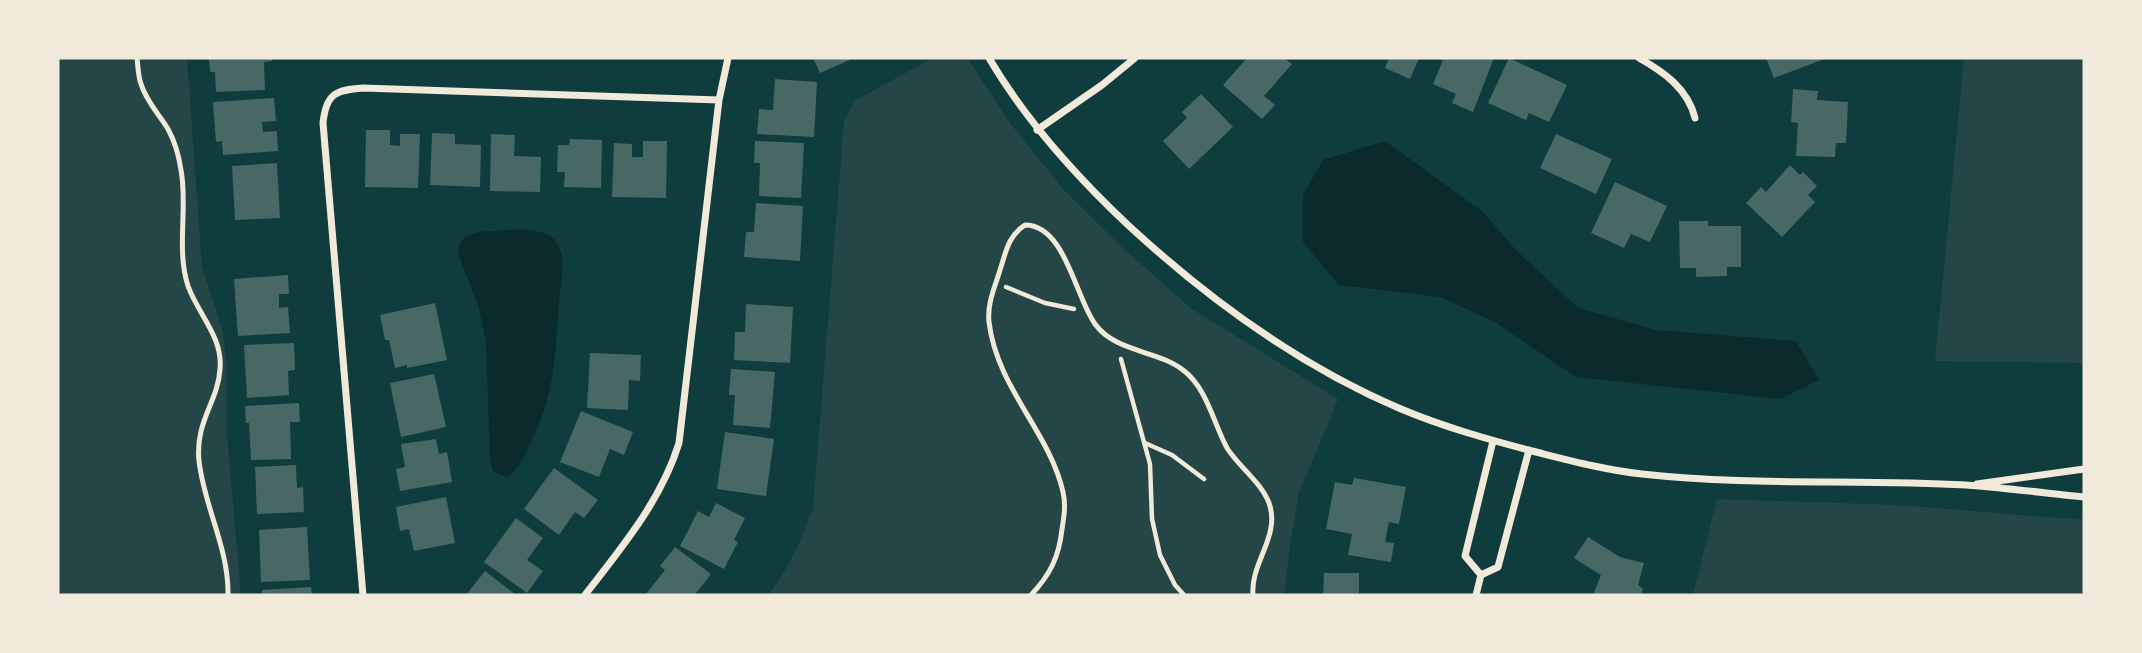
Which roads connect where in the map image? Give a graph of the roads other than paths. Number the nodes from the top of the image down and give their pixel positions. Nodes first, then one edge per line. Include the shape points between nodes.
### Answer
1 (137, 58) edge
2 (728, 58) edge
3 (989, 58) edge
4 (1135, 58) edge
5 (1639, 58) edge
6 (719, 100) junction
7 (1695, 118) dead end
8 (1037, 130) junction
9 (1493, 441) junction
10 (1529, 450) junction
11 (2084, 469) edge
12 (1966, 485) junction
13 (2084, 497) edge
14 (1481, 575) junction
15 (228, 595) edge
16 (363, 595) edge
17 (585, 595) edge
18 (1031, 595) edge
19 (1253, 595) edge
20 (1476, 595) edge

1 - 15 lane via 148,100 176,147 184,191 183,267 219,350 220,368 202,421 199,459 225,561
2 - 6 street
3 - 8 street
4 - 8 street
5 - 7 street via 1673,81 1686,95
6 - 16 street via 363,88 334,94 325,107 323,123
6 - 17 street via 679,443 660,493
8 - 9 street via 1095,194 1226,308 1294,352 1399,408
9 - 10 street
9 - 14 street via 1465,556
10 - 12 street via 1639,474
10 - 14 street via 1499,567
11 - 12 street
12 - 13 street
14 - 20 street
18 - 19 lane via 1055,563 1065,508 1063,493 1049,451 1001,367 989,320 989,302 1008,242 1025,225 1049,233 1096,325 1131,349 1168,360 1193,379 1205,397 1228,448 1268,501 1271,525 1254,574

